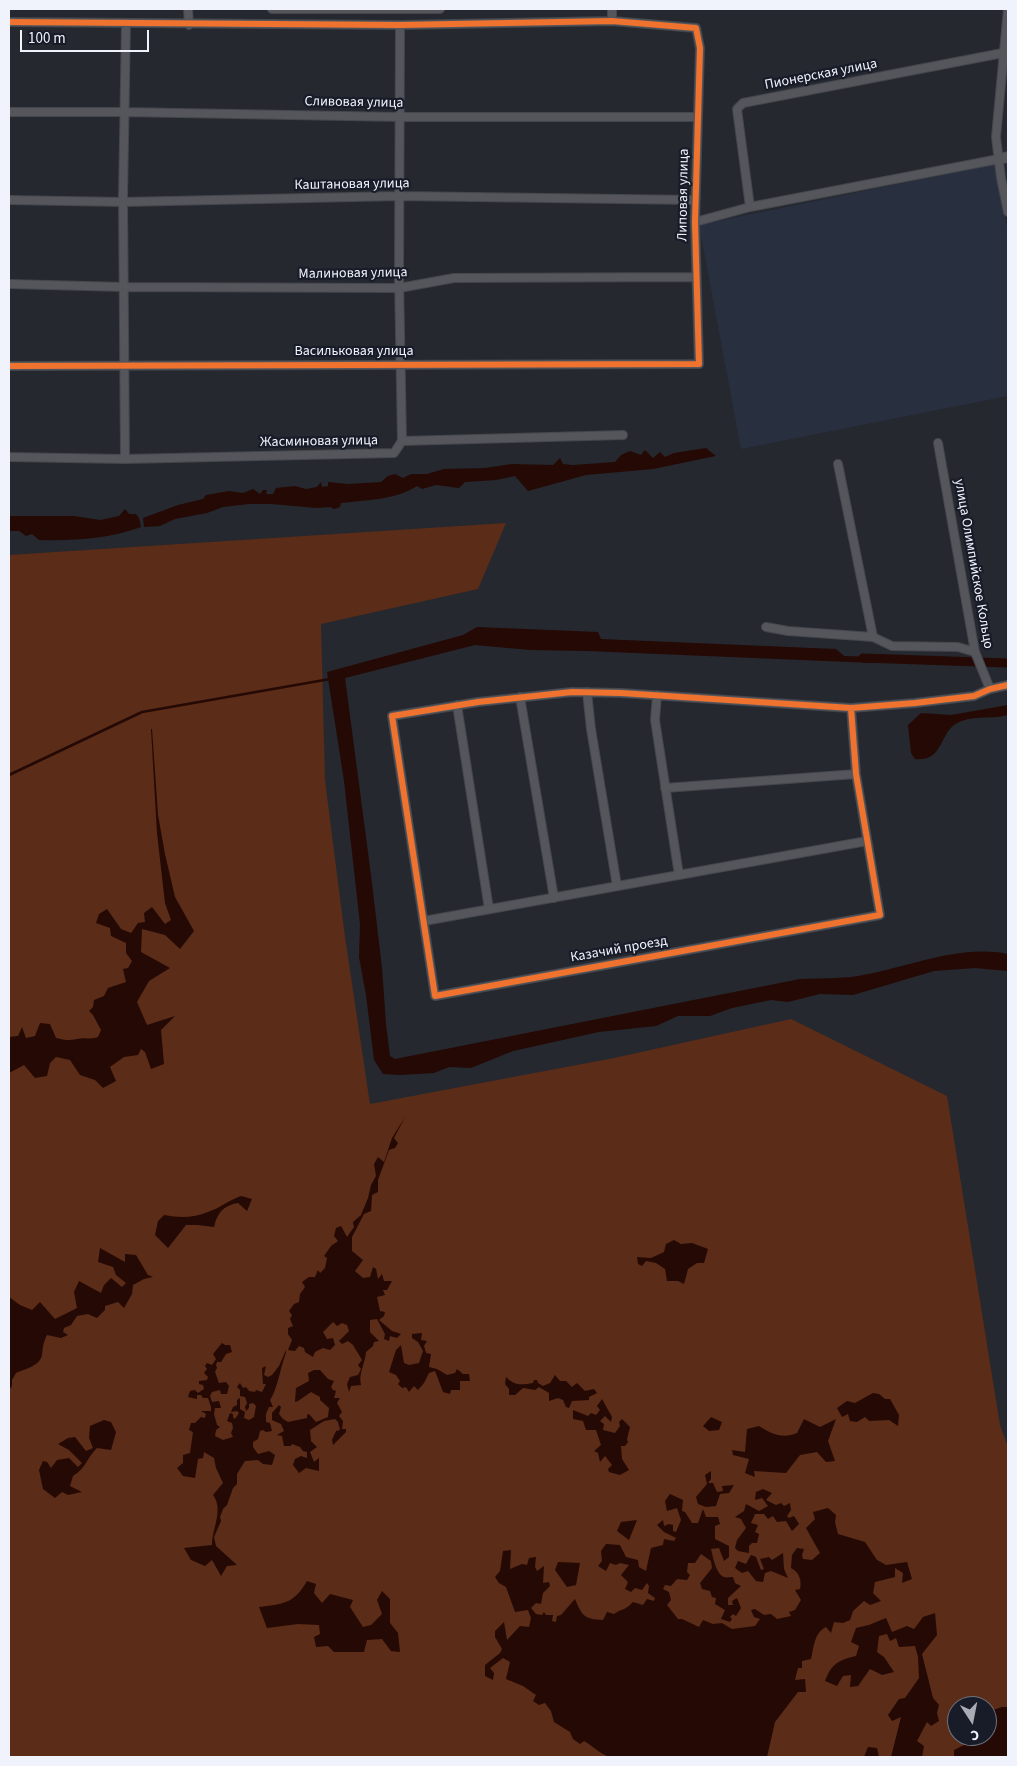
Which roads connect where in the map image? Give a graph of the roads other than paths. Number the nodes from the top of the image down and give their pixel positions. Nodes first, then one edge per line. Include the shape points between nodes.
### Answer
1 (188, 9) edge
2 (272, 9) edge
3 (612, 9) edge
4 (1008, 9) edge
5 (440, 10) edge
6 (612, 21) junction
7 (9, 22) edge
8 (126, 23) junction
9 (188, 25) junction
10 (400, 25) junction
11 (1006, 53) edge
12 (9, 112) edge
13 (124, 112) junction
14 (400, 117) junction
15 (698, 117) junction
16 (1003, 158) edge
17 (399, 196) junction
18 (9, 200) edge
19 (695, 200) junction
20 (123, 202) junction
21 (750, 207) junction
22 (1008, 212) edge
23 (695, 222) junction
24 (696, 277) junction
25 (9, 284) edge
26 (124, 287) junction
27 (399, 288) junction
28 (699, 364) joint
29 (399, 365) junction
30 (9, 366) edge
31 (126, 366) junction
32 (623, 435) dead end
33 (402, 441) junction
34 (938, 443) dead end
35 (9, 456) edge
36 (125, 459) junction
37 (838, 464) dead end
38 (766, 626) dead end
39 (873, 637) junction
40 (975, 652) junction
41 (1008, 685) edge
42 (990, 689) junction
43 (587, 692) junction
44 (656, 696) junction
45 (520, 698) junction
46 (457, 705) junction
47 (851, 708) junction
48 (856, 774) junction
49 (666, 788) junction
50 (867, 841) junction
51 (679, 875) junction
52 (618, 886) junction
53 (554, 898) junction
54 (489, 910) junction
55 (424, 921) junction

1 - 9 street
2 - 5 street
3 - 6 street
4 - 11 street
6 - 10 street
6 - 15 street, Липовая улица via 696,28 700,48
7 - 8 street
8 - 9 street
8 - 13 street
9 - 10 street
10 - 14 street
11 - 16 street via 996,137
11 - 21 street, Пионерская улица via 743,103 737,109
12 - 13 street, Сливовая улица
13 - 14 street, Сливовая улица
13 - 20 street
14 - 15 street, Сливовая улица
14 - 17 street
15 - 19 street, Липовая улица
16 - 21 street
16 - 22 street via 1001,178
17 - 19 street, Каштановая улица
17 - 20 street, Каштановая улица
17 - 27 street
18 - 20 street, Каштановая улица
19 - 23 street, Липовая улица
20 - 26 street
21 - 23 street
23 - 24 street, Липовая улица
24 - 27 street, Малиновая улица via 454,278
24 - 28 street, Липовая улица
25 - 26 street, Малиновая улица
26 - 27 street, Малиновая улица
26 - 31 street
27 - 29 street
28 - 29 street, Васильковая улица
29 - 31 street, Васильковая улица
29 - 33 street
30 - 31 street, Васильковая улица
31 - 36 street
32 - 33 street, Жасминовая улица
33 - 36 street, Жасминовая улица via 394,452
34 - 40 street, улица Олимпийское Кольцо
35 - 36 street, Жасминовая улица
37 - 39 street
38 - 39 street via 788,631
39 - 40 street via 892,646 958,647
40 - 42 street, улица Олимпийское Кольцо
41 - 42 street
42 - 47 street via 974,696
43 - 44 street
43 - 45 street
43 - 52 street
44 - 47 street
44 - 49 street via 655,720
45 - 46 street
45 - 53 street
46 - 54 street
46 - 55 street, Казачий проезд via 392,716
47 - 48 street, Казачий проезд
48 - 49 street
48 - 50 street, Казачий проезд
49 - 51 street
50 - 51 street
50 - 55 street, Казачий проезд via 880,915 436,996
51 - 52 street
52 - 53 street
53 - 54 street
54 - 55 street

